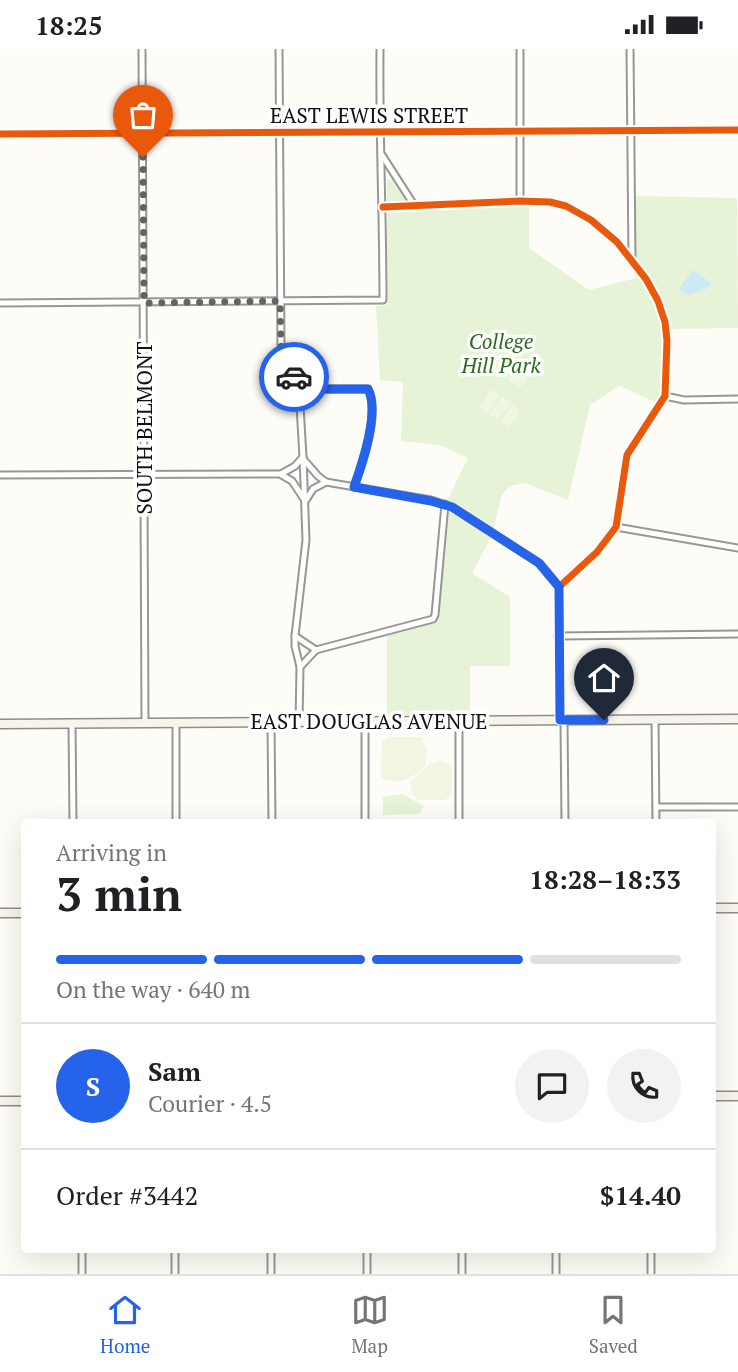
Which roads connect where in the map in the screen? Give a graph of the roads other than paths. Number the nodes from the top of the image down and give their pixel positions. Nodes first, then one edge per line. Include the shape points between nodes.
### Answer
1 (142, 49) edge
2 (279, 49) edge
3 (380, 49) edge
4 (520, 49) edge
5 (630, 49) edge
6 (738, 130) edge
7 (520, 131) junction
8 (631, 131) junction
9 (143, 133) junction
10 (279, 133) junction
11 (379, 133) junction
12 (0, 134) edge
13 (381, 152) junction
14 (520, 201) junction
15 (414, 205) junction
16 (383, 207) junction
17 (632, 260) junction
18 (280, 301) junction
19 (0, 303) edge
20 (144, 303) junction
21 (299, 389) junction
22 (665, 395) junction
23 (738, 399) edge
24 (303, 457) junction
25 (0, 474) edge
26 (144, 474) junction
27 (279, 474) junction
28 (326, 482) junction
29 (354, 487) junction
30 (305, 502) junction
31 (444, 504) junction
32 (616, 527) junction
33 (738, 548) edge
34 (559, 587) junction
35 (738, 634) edge
36 (295, 636) junction
37 (558, 636) junction
38 (316, 650) junction
39 (300, 667) junction
40 (738, 719) edge
41 (459, 720) junction
42 (562, 720) junction
43 (655, 720) junction
44 (365, 721) junction
45 (271, 722) junction
46 (299, 722) junction
47 (145, 723) junction
48 (176, 723) junction
49 (0, 724) edge
50 (72, 724) junction
51 (656, 807) junction
52 (738, 807) edge
53 (73, 819) edge
54 (176, 819) edge
55 (272, 819) edge
56 (365, 819) edge
57 (459, 819) edge
58 (565, 819) edge
59 (656, 819) edge
60 (716, 908) edge
61 (738, 908) edge
62 (0, 913) edge
63 (21, 913) edge
64 (716, 1096) edge
65 (738, 1096) edge
66 (0, 1101) edge
67 (21, 1101) edge
68 (82, 1253) edge
69 (175, 1253) edge
70 (271, 1253) edge
71 (367, 1253) edge
72 (462, 1253) edge
73 (556, 1253) edge
74 (651, 1253) edge
75 (82, 1274) edge
76 (175, 1274) edge
77 (271, 1274) edge
78 (367, 1274) edge
79 (462, 1274) edge
80 (556, 1274) edge
81 (651, 1274) edge

1 - 9 street, SOUTH BELMONT
2 - 10 street
3 - 11 street
4 - 7 street
5 - 8 street
6 - 8 street, EAST LEWIS STREET
7 - 8 street, EAST LEWIS STREET
7 - 11 street, EAST LEWIS STREET
7 - 14 street
8 - 17 street
9 - 10 street, EAST LEWIS STREET
9 - 12 street, EAST LEWIS STREET
9 - 20 street, SOUTH BELMONT
10 - 11 street, EAST LEWIS STREET
10 - 18 street
11 - 13 street
13 - 15 street
13 - 16 street
14 - 15 street
14 - 17 street via 550,202 579,212 603,229
15 - 16 street
16 - 18 street via 383,300
17 - 22 street via 658,301 665,323
18 - 20 street
18 - 21 street via 281,346
19 - 20 street
20 - 26 street, SOUTH BELMONT
21 - 24 street
21 - 29 street via 368,389 373,411
22 - 23 street via 684,400
22 - 32 street via 627,455
24 - 27 street
24 - 28 street
24 - 30 street
25 - 26 street
26 - 27 street
26 - 47 street, SOUTH BELMONT
27 - 30 street via 292,481
28 - 29 street
28 - 30 street via 313,489
29 - 31 street
30 - 36 street via 306,540
31 - 34 street via 539,563
31 - 38 street via 433,619
32 - 33 street
32 - 34 street
34 - 37 street
35 - 37 street
36 - 38 street
36 - 39 street
37 - 42 street
38 - 39 street
39 - 46 street
40 - 43 main road, EAST DOUGLAS AVENUE
41 - 42 main road, EAST DOUGLAS AVENUE
41 - 44 main road, EAST DOUGLAS AVENUE
41 - 57 street
42 - 43 main road, EAST DOUGLAS AVENUE
42 - 58 street
43 - 51 street
44 - 46 main road, EAST DOUGLAS AVENUE
44 - 56 street
45 - 46 main road, EAST DOUGLAS AVENUE
45 - 48 main road, EAST DOUGLAS AVENUE
45 - 55 street
47 - 48 main road, EAST DOUGLAS AVENUE
47 - 50 main road, EAST DOUGLAS AVENUE
48 - 54 street
49 - 50 main road, EAST DOUGLAS AVENUE
50 - 53 street
51 - 52 street
51 - 59 street
60 - 61 main road
62 - 63 main road
64 - 65 main road
66 - 67 main road
68 - 75 street
69 - 76 street
70 - 77 street
71 - 78 street
72 - 79 street
73 - 80 street
74 - 81 street

